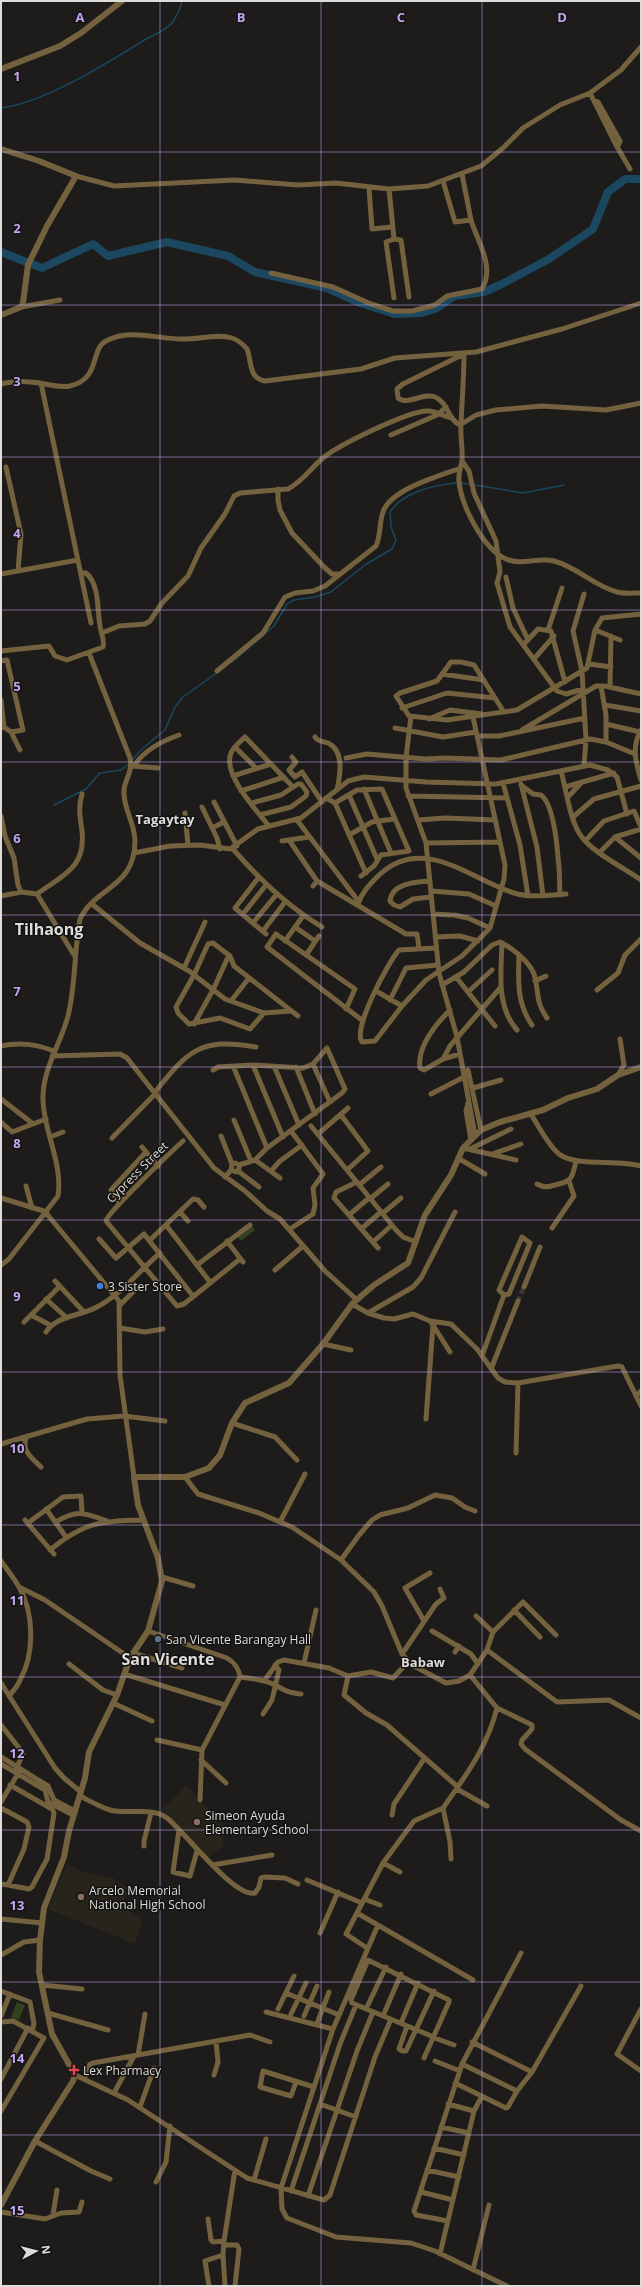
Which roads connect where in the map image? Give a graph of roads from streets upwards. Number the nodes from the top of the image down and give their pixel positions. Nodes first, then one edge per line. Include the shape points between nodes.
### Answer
1 (122, 1) edge
2 (641, 47) edge
3 (1, 69) edge
4 (590, 93) junction
5 (1, 149) edge
6 (630, 168) dead end
7 (462, 174) junction
8 (76, 176) junction
9 (443, 181) junction
10 (369, 188) junction
11 (389, 189) junction
12 (472, 220) junction
13 (392, 228) junction
14 (394, 239) junction
15 (271, 273) dead end
16 (409, 297) dead end
17 (394, 298) dead end
18 (60, 300) dead end
19 (641, 303) edge
20 (21, 307) junction
21 (1, 315) edge
22 (464, 354) junction
23 (41, 383) junction
24 (1, 384) edge
25 (641, 403) edge
26 (446, 407) junction
27 (436, 415) junction
28 (452, 418) junction
29 (460, 425) junction
30 (391, 435) dead end
31 (462, 461) junction
32 (6, 467) dead end
33 (458, 469) junction
34 (278, 490) junction
35 (497, 554) junction
36 (78, 560) junction
37 (18, 571) junction
38 (81, 573) junction
39 (1, 574) edge
40 (340, 574) junction
41 (506, 577) dead end
42 (562, 588) dead end
43 (641, 593) edge
44 (584, 594) dead end
45 (641, 614) edge
46 (91, 623) dead end
47 (548, 630) junction
48 (595, 630) junction
49 (102, 633) junction
50 (554, 636) junction
51 (611, 636) junction
52 (528, 640) junction
53 (620, 640) dead end
54 (524, 644) junction
55 (1, 651) edge
56 (89, 653) junction
57 (534, 659) junction
58 (1, 661) edge
59 (588, 664) junction
60 (611, 667) junction
61 (217, 671) dead end
62 (582, 671) junction
63 (442, 674) junction
64 (484, 680) junction
65 (565, 682) junction
66 (601, 686) junction
67 (610, 687) junction
68 (554, 688) junction
69 (583, 691) junction
70 (641, 694) edge
71 (495, 698) junction
72 (1, 700) edge
73 (605, 705) junction
74 (402, 708) junction
75 (641, 711) edge
76 (504, 712) junction
77 (411, 716) junction
78 (472, 716) junction
79 (585, 718) junction
80 (430, 719) junction
81 (606, 724) junction
82 (3, 728) edge
83 (395, 728) dead end
84 (522, 730) junction
85 (408, 731) junction
86 (640, 731) edge
87 (11, 732) junction
88 (477, 734) junction
89 (179, 735) dead end
90 (315, 736) dead end
91 (586, 740) junction
92 (606, 742) junction
93 (235, 747) junction
94 (20, 750) dead end
95 (635, 754) junction
96 (292, 757) dead end
97 (346, 758) dead end
98 (406, 758) junction
99 (483, 759) junction
100 (271, 764) junction
101 (133, 766) junction
102 (584, 766) junction
103 (158, 768) dead end
104 (256, 768) junction
105 (560, 770) junction
106 (614, 773) junction
107 (233, 776) junction
108 (284, 777) junction
109 (404, 780) junction
110 (641, 780) edge
111 (521, 782) junction
112 (581, 782) junction
113 (503, 783) junction
114 (489, 784) junction
115 (641, 786) edge
116 (293, 787) junction
117 (565, 787) junction
118 (364, 789) junction
119 (337, 790) junction
120 (242, 791) junction
121 (622, 791) junction
122 (82, 794) dead end
123 (349, 795) junction
124 (408, 796) junction
125 (491, 797) junction
126 (568, 797) junction
127 (507, 798) junction
128 (324, 800) junction
129 (214, 802) dead end
130 (252, 803) junction
131 (335, 803) junction
132 (202, 807) dead end
133 (185, 813) dead end
134 (627, 814) junction
135 (260, 815) junction
136 (1, 816) edge
137 (573, 818) junction
138 (297, 820) junction
139 (394, 820) junction
140 (419, 820) junction
141 (496, 820) junction
142 (224, 822) junction
143 (378, 822) junction
144 (269, 826) junction
145 (362, 827) junction
146 (212, 828) junction
147 (641, 828) edge
148 (349, 835) junction
149 (3, 837) edge
150 (309, 837) junction
151 (615, 837) junction
152 (288, 840) junction
153 (282, 841) dead end
154 (585, 841) junction
155 (500, 842) junction
156 (426, 843) junction
157 (188, 845) junction
158 (234, 847) junction
159 (220, 849) junction
160 (600, 852) junction
161 (134, 853) junction
162 (391, 853) junction
163 (427, 858) junction
164 (641, 858) edge
165 (377, 859) junction
166 (366, 873) junction
167 (361, 876) dead end
168 (259, 877) junction
169 (318, 880) junction
170 (641, 880) edge
171 (430, 881) junction
172 (266, 885) junction
173 (313, 886) dead end
174 (501, 889) junction
175 (21, 892) junction
176 (37, 894) junction
177 (431, 894) junction
178 (566, 894) dead end
179 (276, 895) junction
180 (560, 895) junction
181 (1, 896) edge
182 (528, 896) junction
183 (543, 896) junction
184 (285, 902) junction
185 (358, 903) junction
186 (92, 904) junction
187 (496, 906) junction
188 (243, 914) junction
189 (433, 914) junction
190 (303, 916) junction
191 (205, 922) dead end
192 (253, 923) junction
193 (295, 927) junction
194 (322, 927) dead end
195 (490, 928) junction
196 (435, 938) junction
197 (641, 939) edge
198 (285, 941) junction
199 (478, 941) junction
200 (502, 943) junction
201 (419, 948) junction
202 (436, 948) junction
203 (74, 955) junction
204 (228, 955) junction
205 (306, 955) junction
206 (519, 956) junction
207 (438, 965) junction
208 (184, 968) junction
209 (492, 970) dead end
210 (439, 973) junction
211 (194, 975) junction
212 (546, 976) dead end
213 (249, 978) junction
214 (456, 978) junction
215 (535, 981) junction
216 (442, 985) junction
217 (501, 987) junction
218 (213, 990) junction
219 (597, 990) dead end
220 (376, 991) junction
221 (468, 992) junction
222 (390, 1000) junction
223 (231, 1001) junction
224 (402, 1006) junction
225 (346, 1009) junction
226 (482, 1009) junction
227 (450, 1010) junction
228 (290, 1011) junction
229 (264, 1013) junction
230 (298, 1016) dead end
231 (548, 1018) dead end
232 (363, 1021) junction
233 (194, 1024) junction
234 (532, 1025) dead end
235 (495, 1026) dead end
236 (516, 1030) dead end
237 (457, 1037) junction
238 (620, 1039) dead end
239 (1, 1046) edge
240 (256, 1047) dead end
241 (53, 1053) junction
242 (460, 1054) junction
243 (443, 1059) junction
244 (313, 1064) junction
245 (253, 1066) junction
246 (274, 1066) junction
247 (234, 1068) junction
248 (296, 1068) junction
249 (641, 1068) edge
250 (213, 1070) dead end
251 (468, 1070) dead end
252 (618, 1075) junction
253 (464, 1077) junction
254 (501, 1080) dead end
255 (473, 1088) junction
256 (155, 1093) junction
257 (431, 1094) dead end
258 (1, 1099) edge
259 (330, 1102) junction
260 (348, 1108) dead end
261 (530, 1113) junction
262 (315, 1114) junction
263 (341, 1115) junction
264 (46, 1119) junction
265 (234, 1120) dead end
266 (1, 1122) edge
267 (32, 1123) junction
268 (299, 1125) junction
269 (311, 1126) dead end
270 (511, 1129) dead end
271 (481, 1130) junction
272 (292, 1131) junction
273 (63, 1132) dead end
274 (318, 1134) junction
275 (221, 1136) dead end
276 (50, 1137) junction
277 (283, 1137) junction
278 (112, 1138) dead end
279 (473, 1138) junction
280 (183, 1141) dead end
281 (521, 1144) dead end
282 (302, 1145) junction
283 (142, 1147) dead end
284 (267, 1148) junction
285 (463, 1148) junction
286 (470, 1150) junction
287 (146, 1152) junction
288 (492, 1154) junction
289 (458, 1158) junction
290 (253, 1160) junction
291 (516, 1160) dead end
292 (576, 1162) junction
293 (232, 1164) junction
294 (239, 1165) junction
295 (158, 1166) junction
296 (641, 1166) edge
297 (381, 1167) dead end
298 (230, 1170) junction
299 (347, 1170) junction
300 (238, 1171) junction
301 (271, 1171) junction
302 (485, 1174) dead end
303 (225, 1177) junction
304 (280, 1178) dead end
305 (569, 1181) junction
306 (358, 1184) junction
307 (388, 1184) dead end
308 (537, 1184) dead end
309 (26, 1186) dead end
310 (259, 1187) dead end
311 (1, 1198) edge
312 (370, 1198) junction
313 (401, 1198) dead end
314 (120, 1203) junction
315 (204, 1207) dead end
316 (32, 1208) junction
317 (47, 1212) junction
318 (180, 1212) junction
319 (382, 1212) junction
320 (456, 1212) dead end
321 (349, 1215) junction
322 (188, 1222) dead end
323 (250, 1224) dead end
324 (166, 1225) junction
325 (392, 1225) junction
326 (552, 1228) dead end
327 (290, 1229) junction
328 (361, 1229) junction
329 (99, 1239) dead end
330 (150, 1240) junction
331 (227, 1241) junction
332 (373, 1242) junction
333 (416, 1242) junction
334 (303, 1246) junction
335 (540, 1247) dead end
336 (127, 1248) junction
337 (378, 1248) dead end
338 (160, 1253) junction
339 (1, 1265) edge
340 (197, 1265) junction
341 (144, 1267) junction
342 (275, 1270) dead end
343 (55, 1281) dead end
344 (210, 1282) junction
345 (60, 1286) junction
346 (524, 1287) tunnel mouth
347 (137, 1288) dead end
348 (504, 1295) junction
349 (116, 1296) junction
350 (194, 1296) junction
351 (46, 1299) junction
352 (518, 1301) tunnel mouth
353 (354, 1302) junction
354 (120, 1306) junction
355 (84, 1312) junction
356 (368, 1313) junction
357 (31, 1314) junction
358 (67, 1318) junction
359 (24, 1322) dead end
360 (432, 1323) junction
361 (50, 1325) junction
362 (120, 1328) junction
363 (163, 1330) dead end
364 (46, 1332) dead end
365 (322, 1344) junction
366 (351, 1350) dead end
367 (450, 1352) dead end
368 (482, 1356) junction
369 (491, 1369) junction
370 (518, 1383) junction
371 (641, 1391) edge
372 (636, 1396) junction
373 (641, 1406) edge
374 (124, 1416) junction
375 (426, 1419) dead end
376 (165, 1421) dead end
377 (232, 1423) junction
378 (27, 1436) junction
379 (1, 1444) edge
380 (516, 1453) dead end
381 (297, 1460) dead end
382 (41, 1467) dead end
383 (305, 1474) dead end
384 (134, 1477) junction
385 (184, 1477) junction
386 (46, 1509) junction
387 (475, 1510) dead end
388 (82, 1513) junction
389 (143, 1520) junction
390 (108, 1521) junction
391 (56, 1522) junction
392 (280, 1522) junction
393 (66, 1537) junction
394 (341, 1560) junction
395 (1, 1561) edge
396 (430, 1573) dead end
397 (162, 1577) junction
398 (193, 1586) dead end
399 (20, 1587) junction
400 (440, 1589) dead end
401 (316, 1610) dead end
402 (514, 1610) junction
403 (476, 1616) dead end
404 (424, 1621) junction
405 (148, 1631) junction
406 (432, 1631) dead end
407 (493, 1632) junction
408 (556, 1635) dead end
409 (540, 1637) dead end
410 (459, 1646) junction
411 (487, 1650) junction
412 (455, 1652) dead end
413 (402, 1654) junction
414 (132, 1656) junction
415 (408, 1662) junction
416 (304, 1663) junction
417 (69, 1664) dead end
418 (478, 1664) junction
419 (275, 1665) junction
420 (182, 1668) dead end
421 (124, 1674) junction
422 (470, 1675) junction
423 (348, 1676) junction
424 (240, 1677) junction
425 (264, 1681) junction
426 (1, 1683) edge
427 (276, 1685) junction
428 (301, 1694) dead end
429 (117, 1695) junction
430 (9, 1696) junction
431 (113, 1703) junction
432 (225, 1705) junction
433 (497, 1708) junction
434 (263, 1714) dead end
435 (641, 1718) edge
436 (152, 1721) dead end
437 (1, 1725) edge
438 (157, 1740) dead end
439 (202, 1750) junction
440 (1, 1758) edge
441 (424, 1759) junction
442 (201, 1760) junction
443 (1, 1764) edge
444 (17, 1771) junction
445 (226, 1783) dead end
446 (10, 1785) junction
447 (458, 1788) junction
448 (4, 1792) edge
449 (80, 1794) junction
450 (200, 1800) dead end
451 (1, 1802) edge
452 (487, 1806) dead end
453 (1, 1808) edge
454 (443, 1808) junction
455 (74, 1813) junction
456 (151, 1813) junction
457 (392, 1815) dead end
458 (179, 1830) junction
459 (641, 1831) edge
460 (144, 1846) dead end
461 (197, 1851) junction
462 (272, 1856) dead end
463 (451, 1859) dead end
464 (383, 1863) junction
465 (212, 1865) junction
466 (400, 1872) dead end
467 (307, 1880) dead end
468 (1, 1884) edge
469 (298, 1884) dead end
470 (8, 1885) junction
471 (338, 1892) junction
472 (363, 1901) junction
473 (380, 1905) dead end
474 (357, 1913) junction
475 (1, 1918) edge
476 (42, 1923) junction
477 (378, 1926) junction
478 (320, 1933) dead end
479 (40, 1940) junction
480 (367, 1948) junction
481 (522, 1953) dead end
482 (1, 1955) edge
483 (386, 1966) junction
484 (401, 1974) junction
485 (294, 1976) dead end
486 (473, 1980) dead end
487 (306, 1983) dead end
488 (418, 1983) junction
489 (42, 1984) junction
490 (317, 1986) dead end
491 (581, 1986) dead end
492 (82, 1989) dead end
493 (1, 1991) edge
494 (434, 1991) junction
495 (329, 1992) dead end
496 (10, 1994) junction
497 (286, 1994) junction
498 (299, 1999) junction
499 (310, 2003) junction
500 (356, 2005) junction
501 (323, 2008) junction
502 (278, 2009) dead end
503 (366, 2009) junction
504 (641, 2009) edge
505 (266, 2012) dead end
506 (373, 2012) junction
507 (48, 2013) junction
508 (145, 2014) dead end
509 (291, 2014) dead end
510 (339, 2015) junction
511 (1, 2016) edge
512 (304, 2016) dead end
513 (383, 2016) junction
514 (391, 2019) junction
515 (318, 2021) dead end
516 (1, 2022) edge
517 (400, 2023) junction
518 (407, 2026) junction
519 (333, 2029) junction
520 (30, 2030) junction
521 (108, 2030) dead end
522 (416, 2030) junction
523 (52, 2034) junction
524 (432, 2037) junction
525 (44, 2038) junction
526 (216, 2041) junction
527 (270, 2042) dead end
528 (472, 2042) junction
529 (454, 2045) dead end
530 (136, 2056) junction
531 (424, 2058) dead end
532 (435, 2061) dead end
533 (462, 2064) junction
534 (154, 2068) dead end
535 (460, 2071) junction
536 (641, 2071) edge
537 (532, 2072) junction
538 (75, 2075) junction
539 (214, 2075) dead end
540 (84, 2078) junction
541 (1, 2079) edge
542 (296, 2082) junction
543 (455, 2083) junction
544 (314, 2087) junction
545 (517, 2091) junction
546 (114, 2093) junction
547 (482, 2096) junction
548 (320, 2104) junction
549 (448, 2104) junction
550 (140, 2107) junction
551 (338, 2110) junction
552 (1, 2111) edge
553 (474, 2111) junction
554 (356, 2117) junction
555 (170, 2126) junction
556 (441, 2127) junction
557 (469, 2133) junction
558 (266, 2139) dead end
559 (34, 2142) junction
560 (434, 2148) junction
561 (464, 2155) junction
562 (235, 2170) junction
563 (428, 2170) junction
564 (459, 2177) junction
565 (110, 2179) dead end
566 (254, 2180) junction
567 (156, 2182) dead end
568 (281, 2188) junction
569 (56, 2190) dead end
570 (291, 2191) junction
571 (421, 2192) junction
572 (308, 2196) junction
573 (453, 2200) junction
574 (82, 2202) dead end
575 (1, 2203) edge
576 (489, 2205) dead end
577 (1, 2212) edge
578 (53, 2215) junction
579 (208, 2219) dead end
580 (448, 2221) junction
581 (224, 2243) junction
582 (440, 2254) junction
583 (223, 2255) junction
584 (473, 2270) junction
585 (209, 2286) edge
586 (225, 2286) edge
587 (235, 2286) edge
588 (507, 2286) edge

1 - 3 street via 60,46
2 - 4 street via 621,70
4 - 6 street via 594,101 598,102 620,141 618,146
4 - 7 street via 540,116 481,166
5 - 8 street
7 - 9 street
7 - 12 street
8 - 10 street via 114,186 235,180 298,185 336,183
8 - 20 street via 28,265
9 - 11 street via 428,186
9 - 12 street via 455,222
10 - 11 street
10 - 13 street via 372,229
11 - 13 street
12 - 15 street via 488,271 482,289 447,296 434,305 412,311 393,311 333,287
13 - 14 street
14 - 16 street via 401,240
14 - 17 street via 386,242
18 - 20 street
19 - 22 street via 562,329
20 - 21 street
22 - 23 street via 395,358 361,369 265,381 255,376 251,370 247,349 232,338 181,340 150,334 134,335 104,341 94,367 77,383 58,386
22 - 26 street via 414,378 396,392 398,398 403,401 434,396
22 - 29 street
23 - 24 street via 18,381
23 - 36 street
25 - 29 street via 606,410 542,406 496,410 478,414
26 - 27 street
26 - 28 street
27 - 28 street
27 - 30 street
27 - 34 street via 428,411 406,417 342,444 294,485
28 - 29 street
29 - 31 street
31 - 33 street
31 - 35 street via 469,471 474,493 496,541
32 - 37 street via 21,534
33 - 35 street via 459,486 464,502 484,540
33 - 40 street via 394,497 383,512 380,538 376,546
34 - 40 street via 280,510 292,533 332,574
34 - 49 street via 240,493 234,496 225,514 200,548 188,576 162,603 150,621 145,624 119,626
35 - 43 street via 514,562 555,561 610,590
35 - 54 street via 500,572 497,587 510,627
36 - 37 street
36 - 38 street
37 - 39 street
38 - 46 street
38 - 49 street via 86,573 92,580 99,606
40 - 61 street via 325,586 285,597 263,633
41 - 52 street via 513,608
42 - 47 street
44 - 62 street via 572,631
45 - 48 street via 606,617 599,622
47 - 50 street
47 - 52 street via 538,629
48 - 51 street
48 - 59 street
49 - 56 street via 103,647
50 - 57 street
50 - 65 street
51 - 53 street
51 - 60 street
52 - 54 street
54 - 57 street
55 - 56 street via 49,646 55,656 67,660
56 - 101 street
57 - 68 street
58 - 87 street via 7,660 23,730
59 - 60 street
59 - 62 street
60 - 67 street
62 - 65 street
62 - 69 street
63 - 64 street
63 - 64 street via 451,662 461,662 474,665
63 - 74 street via 437,681 396,696
64 - 71 street
65 - 68 street
66 - 67 street
66 - 69 street
66 - 73 street
67 - 70 street
68 - 69 street via 566,694
68 - 76 street via 520,709
69 - 79 street
69 - 84 street
71 - 74 street via 447,693
71 - 76 street
72 - 82 street
73 - 75 street
73 - 81 street
74 - 77 street
76 - 78 street
77 - 80 street
77 - 85 street
78 - 80 street via 447,720
78 - 80 street via 450,710
78 - 88 street
79 - 84 street
79 - 91 street
81 - 86 street
81 - 92 street
82 - 87 street
83 - 85 street
84 - 88 street via 499,736
85 - 88 street via 443,737
85 - 98 street
86 - 95 street
87 - 94 street
88 - 99 street
89 - 101 street via 148,750
90 - 119 street via 319,741 329,744 338,754 340,771
91 - 92 street
91 - 99 street via 501,760
91 - 102 street
92 - 95 street
93 - 100 street via 245,737
93 - 104 street
93 - 107 street via 230,758
95 - 110 street
96 - 128 street via 296,762 289,770 295,777 302,772
97 - 98 street via 367,754
98 - 99 street
98 - 109 street
99 - 114 street
100 - 104 street
100 - 108 street
101 - 103 street
101 - 161 street via 123,793 134,832
102 - 105 street
102 - 106 street via 596,766
104 - 107 street
105 - 111 street
105 - 117 street
106 - 112 street
106 - 121 street
107 - 120 street
108 - 116 street
108 - 120 street
109 - 114 street
109 - 119 street via 364,777 348,781
109 - 124 street
111 - 113 street
111 - 180 street via 533,794 541,795 546,800 558,844
111 - 183 street via 537,847
112 - 117 street
112 - 126 street
113 - 114 street
113 - 127 street
114 - 125 street
115 - 121 street
116 - 130 street via 281,795
116 - 135 street via 301,784 307,792 306,796 290,807
117 - 126 street
118 - 123 street
118 - 139 street via 382,789
118 - 143 street
119 - 128 street
120 - 130 street
121 - 134 street
121 - 137 street via 591,800
122 - 176 street via 79,813 82,837 76,864
123 - 131 street
123 - 145 street
124 - 125 street
124 - 140 street
125 - 127 street
125 - 141 street
126 - 137 street
127 - 182 street via 522,856
128 - 131 street
128 - 138 street
129 - 142 street
130 - 135 street
131 - 148 street
132 - 146 street
133 - 157 street
134 - 147 street via 634,811
134 - 154 street via 604,821
135 - 144 street
136 - 149 street
137 - 154 street
138 - 144 street
138 - 150 street
139 - 143 street
139 - 162 street via 409,851
140 - 141 street
140 - 156 street
141 - 155 street
142 - 146 street
142 - 158 street
143 - 145 street
143 - 162 street
144 - 158 street via 255,831
145 - 148 street
145 - 165 street
146 - 159 street
147 - 151 street
148 - 166 street
149 - 175 street via 14,858
150 - 152 street
150 - 185 street
151 - 160 street
151 - 164 street
152 - 153 street
152 - 169 street
154 - 160 street
155 - 156 street
155 - 174 street via 505,866
156 - 163 street
157 - 159 street
157 - 161 street via 159,847
158 - 159 street
158 - 168 street
160 - 170 street
161 - 186 street via 125,875
162 - 165 street
163 - 171 street
163 - 174 street via 466,870
163 - 185 street via 391,864 368,886
165 - 166 street
166 - 167 street
168 - 172 street
168 - 188 street via 235,908
169 - 173 street
169 - 185 street
171 - 177 street
171 - 177 street via 404,885 391,895 390,901 394,906 400,907
172 - 179 street
172 - 188 street
174 - 182 street
174 - 187 street
175 - 176 street
175 - 181 street
176 - 203 street
177 - 187 street via 469,894
177 - 189 street
178 - 180 street
179 - 184 street
179 - 192 street
180 - 183 street
182 - 183 street
184 - 190 street
184 - 192 street via 264,932
185 - 201 street via 361,909 406,934 417,934
186 - 203 street via 80,918
186 - 208 street via 140,943
187 - 195 street
188 - 192 street
189 - 195 street via 464,916
189 - 196 street
190 - 193 street
190 - 194 street
191 - 208 street
193 - 198 street
193 - 205 street via 317,938
195 - 199 street
196 - 199 street via 460,936
196 - 202 street
197 - 219 street via 625,955 618,973
198 - 205 street
198 - 225 street via 276,934 268,947
199 - 210 street
200 - 206 street
200 - 214 street via 492,945
200 - 217 street
201 - 202 street
201 - 220 street via 399,950 388,964
202 - 207 street
203 - 241 street via 68,1017
204 - 211 street via 209,943
204 - 213 street via 234,966
204 - 218 street
205 - 225 street via 355,989
206 - 215 street via 532,970
206 - 234 street via 521,1006
207 - 210 street
207 - 222 street via 406,968
208 - 211 street
209 - 221 street
210 - 216 street
210 - 224 street via 426,980
211 - 218 street
211 - 233 street via 176,1009 187,1023
212 - 215 street
213 - 223 street
213 - 228 street
214 - 216 street
214 - 221 street
215 - 231 street via 538,1004
216 - 227 street
217 - 226 street
217 - 236 street via 505,1014
218 - 223 street
218 - 233 street
220 - 222 street
220 - 232 street
221 - 226 street
222 - 224 street
223 - 229 street
224 - 232 street via 372,1042 365,1043 360,1039
225 - 232 street
226 - 235 street
226 - 237 street
227 - 237 street
227 - 243 street via 425,1044 420,1068 424,1070
228 - 229 street
228 - 230 street
229 - 233 street via 250,1029 220,1018
237 - 242 street
237 - 243 street
238 - 252 street via 624,1065
239 - 241 street via 24,1044 45,1047
240 - 256 street via 232,1044 203,1047 180,1063
241 - 256 street via 120,1054 129,1060
241 - 264 street via 44,1087
242 - 243 street
242 - 253 street
244 - 248 street
244 - 259 street
244 - 259 street via 327,1048 345,1089
245 - 246 street
245 - 247 street
245 - 277 street
246 - 248 street
246 - 268 street
247 - 250 street
247 - 284 street
248 - 262 street
249 - 252 street
251 - 255 street
252 - 261 street via 597,1089
253 - 257 street
253 - 279 street
254 - 255 street
255 - 271 street
256 - 278 street
256 - 303 street via 214,1168
258 - 267 street
259 - 262 street
260 - 263 street
261 - 271 street
261 - 292 street via 557,1152
262 - 268 street
263 - 274 street
263 - 299 street via 368,1152
264 - 267 street
264 - 276 street
265 - 290 street
266 - 267 street via 12,1132
268 - 272 street
269 - 274 street
270 - 286 street
271 - 279 street
272 - 277 street
272 - 282 street
273 - 276 street
274 - 299 street
275 - 293 street
276 - 317 street via 60,1184 58,1196
277 - 284 street
279 - 285 street
280 - 295 street, Cypress Street
281 - 288 street
282 - 301 street
282 - 327 street via 323,1175 313,1188 313,1214
283 - 287 street
284 - 290 street
285 - 286 street
285 - 289 street
286 - 288 street
287 - 295 street
287 - 314 street via 111,1190
288 - 291 street
289 - 302 street
289 - 333 street via 451,1175 425,1215
290 - 294 street
290 - 301 street
292 - 296 street via 622,1162
292 - 305 street
293 - 294 street
293 - 298 street
294 - 300 street
295 - 314 street, Cypress Street
297 - 306 street
298 - 300 street
298 - 303 street
299 - 306 street
300 - 310 street
301 - 304 street
303 - 327 street via 267,1211 280,1218
305 - 308 street via 547,1187
305 - 326 street via 574,1196
306 - 312 street
306 - 321 street via 334,1194 334,1198
307 - 312 street
309 - 316 street
311 - 316 street
312 - 319 street
312 - 321 street
313 - 319 street
314 - 336 street, Cypress Street via 106,1218 107,1223
315 - 318 street via 195,1199
316 - 317 street
317 - 339 street via 9,1259
317 - 349 street
318 - 322 street
318 - 324 street
319 - 325 street
319 - 328 street
320 - 356 street via 421,1278 413,1287
321 - 328 street
323 - 331 street
324 - 330 street
324 - 340 street
325 - 332 street
325 - 333 street via 403,1236
327 - 334 street
328 - 332 street
329 - 336 street via 115,1257
330 - 336 street via 143,1234
330 - 338 street
331 - 340 street
331 - 344 street via 241,1260
332 - 337 street
333 - 353 street via 408,1263 374,1285
334 - 342 street
334 - 353 street
335 - 346 street
336 - 341 street
338 - 341 street
338 - 350 street
340 - 344 street
341 - 349 street
341 - 350 street via 177,1306
343 - 345 street
344 - 350 street
345 - 351 street
345 - 355 street
347 - 354 street
348 - 348 street via 499,1290 522,1237 530,1243 509,1294
348 - 368 street
349 - 354 street
349 - 355 street
351 - 357 street
351 - 358 street
352 - 369 street
353 - 356 street
353 - 365 street
354 - 362 street
355 - 358 street
356 - 360 street via 394,1318 413,1314
357 - 359 street
357 - 361 street
358 - 361 street
360 - 367 street
360 - 368 street via 451,1324
360 - 375 street
361 - 364 street
362 - 363 street via 145,1332
362 - 374 street via 120,1375
365 - 366 street
365 - 377 street via 289,1383 245,1403
368 - 369 street
369 - 370 street via 505,1382
370 - 372 street via 618,1366 622,1367
370 - 380 street
371 - 372 street
372 - 373 street
374 - 376 street
374 - 378 street via 87,1419
374 - 384 street
377 - 381 street via 275,1437
377 - 385 street via 220,1455 212,1464 198,1474
378 - 379 street
378 - 382 street via 26,1452
383 - 392 street
384 - 385 street
384 - 389 street
385 - 392 street via 198,1494
386 - 388 street via 63,1497 80,1496
386 - 391 street
386 - 393 street via 26,1522 52,1552
387 - 394 street via 452,1498 435,1495 408,1508 380,1515 359,1535
388 - 390 street
388 - 391 street via 68,1515
389 - 390 street
389 - 397 street via 158,1558
390 - 393 street via 77,1530
391 - 393 street
392 - 394 street via 292,1527
394 - 413 street via 374,1592
395 - 399 street
396 - 404 street via 405,1588
397 - 398 street
397 - 405 street
399 - 414 street via 45,1600
399 - 430 street via 29,1618 30,1637 24,1670
400 - 404 street via 444,1598 436,1604
401 - 416 street
402 - 407 street
402 - 408 street via 525,1602
402 - 409 street
403 - 407 street
404 - 413 street
405 - 414 street
405 - 424 street via 227,1658 237,1666
406 - 410 street
407 - 411 street
410 - 412 street
410 - 418 street via 471,1654
411 - 418 street
411 - 435 street via 557,1702 609,1700
413 - 415 street
414 - 420 street
414 - 421 street
415 - 422 street via 446,1683 459,1681
415 - 423 street via 392,1679 371,1672
416 - 419 street via 284,1660
416 - 423 street via 329,1668
417 - 429 street via 102,1690
418 - 422 street
419 - 425 street
419 - 427 street via 279,1670
421 - 429 street
421 - 432 street
422 - 433 street
423 - 441 street via 344,1695 366,1713 387,1725
424 - 425 street
424 - 432 street
425 - 427 street
426 - 430 street
427 - 428 street via 286,1692
427 - 434 street via 272,1700
429 - 431 street
430 - 449 street via 55,1768
431 - 436 street
431 - 449 street via 89,1752
432 - 439 street
433 - 447 street via 487,1739
433 - 459 street via 532,1725 532,1729 522,1740 521,1744 525,1749 621,1820
437 - 444 street via 23,1753
438 - 439 street
439 - 442 street
440 - 444 street
441 - 447 street
441 - 457 street via 394,1804
442 - 445 street
442 - 450 street
443 - 444 street
444 - 446 street
444 - 455 street via 45,1790 50,1803
446 - 448 street
446 - 470 street via 52,1809 54,1813 47,1859 32,1887 29,1889
447 - 452 street
447 - 454 street
448 - 451 street
449 - 455 street
449 - 456 street via 110,1810
453 - 470 street via 27,1822 29,1827 24,1849
454 - 463 street
454 - 464 street via 414,1821
455 - 476 street via 64,1857 48,1896
456 - 458 street via 167,1818
456 - 460 street
458 - 461 street
458 - 461 street via 173,1872 190,1876
461 - 465 street
462 - 465 street
464 - 466 street
464 - 472 street
465 - 469 street via 247,1894 257,1891 264,1877 285,1878
467 - 471 street
468 - 470 street
471 - 472 street
471 - 478 street
472 - 473 street
472 - 474 street
474 - 477 street
474 - 480 street via 346,1935
475 - 476 street
476 - 479 street
477 - 480 street
477 - 486 street
479 - 482 street via 24,1942
479 - 489 street via 39,1972
480 - 510 street
481 - 528 street
483 - 484 street
483 - 500 street via 370,1959 368,1961 351,2000
483 - 503 street
484 - 488 street
484 - 513 street
485 - 497 street
487 - 498 street
488 - 494 street
488 - 517 street
489 - 492 street
489 - 507 street
490 - 499 street
491 - 537 street
493 - 496 street
494 - 522 street
494 - 524 street via 449,2001
495 - 501 street
496 - 511 street
496 - 520 street via 30,2002 34,2024
497 - 498 street
497 - 502 street
498 - 499 street
498 - 509 street
499 - 501 street
499 - 512 street
500 - 503 street
500 - 548 street
501 - 510 street
501 - 515 street
503 - 506 street
504 - 536 street via 617,2054
505 - 519 street
506 - 513 street
506 - 551 street
507 - 521 street
507 - 523 street
508 - 530 street
510 - 519 street
513 - 514 street
514 - 517 street
514 - 554 street via 375,2057
516 - 520 street via 13,2021
517 - 518 street
518 - 522 street
518 - 522 street via 400,2043 399,2049 402,2051 406,2051
519 - 544 street
520 - 525 street
520 - 541 street
522 - 524 street
523 - 525 street
523 - 538 street
524 - 529 street
524 - 531 street
525 - 552 street
526 - 527 street via 250,2035
526 - 530 street
526 - 539 street via 218,2062
528 - 533 street
528 - 537 street
530 - 540 street via 91,2063
530 - 546 street
532 - 535 street
533 - 535 street
533 - 545 street
534 - 550 street
535 - 543 street
537 - 545 street
538 - 540 street
538 - 559 street
540 - 546 street
542 - 542 street via 291,2096 260,2087 263,2071
542 - 544 street
543 - 547 street
543 - 549 street
544 - 568 street
545 - 547 street via 507,2108
546 - 550 street
547 - 553 street
548 - 551 street
548 - 570 street
549 - 553 street
549 - 556 street
550 - 555 street
551 - 554 street
551 - 572 street
553 - 557 street
554 - 572 street via 330,2195 321,2201
555 - 562 street
555 - 567 street via 166,2162
556 - 557 street
556 - 560 street
557 - 561 street
558 - 566 street
559 - 565 street via 91,2172
559 - 575 street
560 - 561 street
560 - 563 street
561 - 564 street
562 - 566 street
562 - 581 street
563 - 564 street
563 - 571 street
564 - 573 street
566 - 568 street
568 - 570 street
568 - 582 street via 282,2209 287,2218 336,2237 411,2242
569 - 578 street
570 - 572 street
571 - 573 street
571 - 580 street via 415,2214
573 - 580 street
574 - 578 street via 79,2212
576 - 584 street
577 - 578 street via 42,2219
579 - 581 street via 211,2240
580 - 582 street
581 - 583 street
581 - 587 street via 237,2245 239,2249
582 - 584 street
583 - 585 street via 206,2259
583 - 586 street
584 - 588 street

